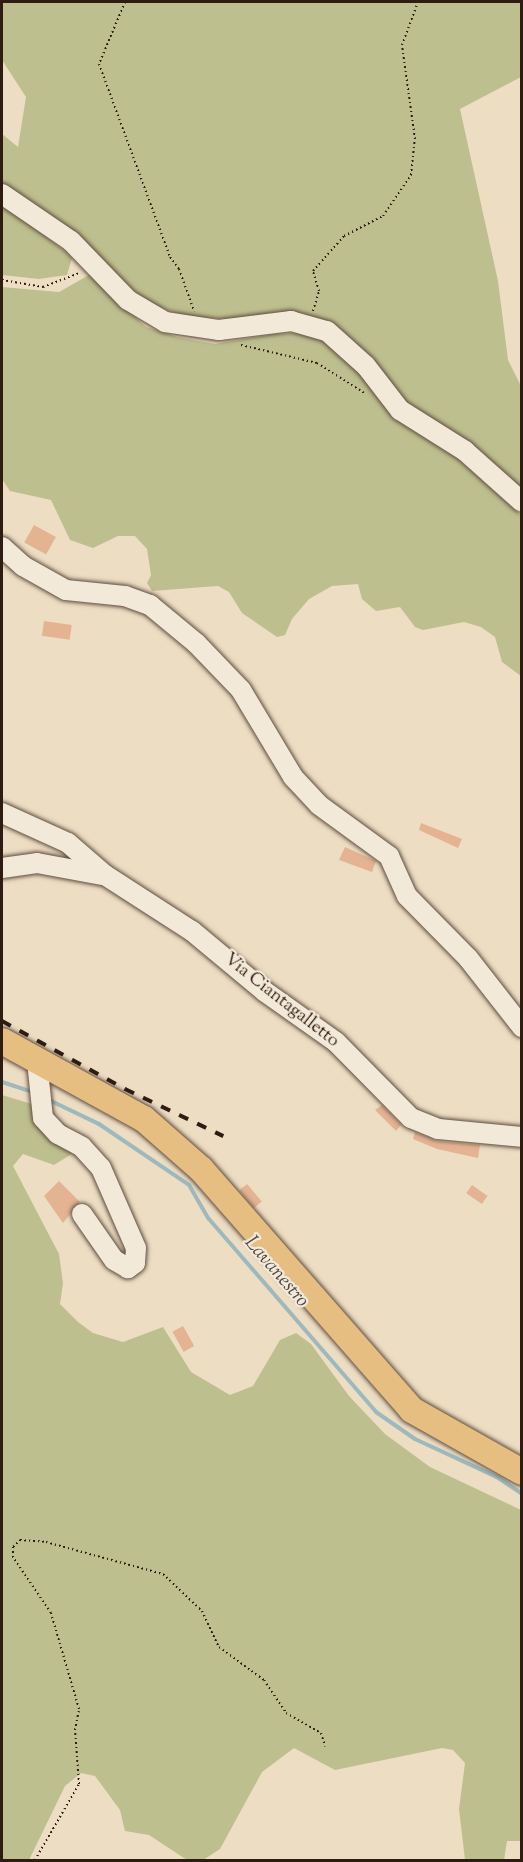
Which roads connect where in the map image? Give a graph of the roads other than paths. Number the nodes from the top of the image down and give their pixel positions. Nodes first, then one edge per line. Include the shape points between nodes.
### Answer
1 (2, 194) edge
2 (522, 502) edge
3 (2, 546) edge
4 (2, 813) edge
5 (2, 868) edge
6 (105, 875) junction
7 (522, 1027) edge
8 (2, 1041) edge
9 (38, 1067) junction
10 (522, 1137) edge
11 (82, 1214) dead end
12 (522, 1472) edge

1 - 2 street via 71,241 128,300 165,322 219,330 291,321 327,331 366,366 400,410 465,451
3 - 7 street via 23,566 66,590 125,596 150,605 188,636 241,690 293,777 319,805 389,856 407,896 468,958
4 - 6 street, Via Ciantagalletto via 68,843
5 - 6 street, Via Ciantagalletto via 37,863
6 - 10 street, Via Ciantagalletto via 192,931 264,991 336,1042 411,1118 438,1129
8 - 9 main road
9 - 11 street via 40,1105 47,1124 82,1147 101,1168 136,1248 135,1263 128,1268 114,1260
9 - 12 main road via 144,1119 201,1169 412,1410

